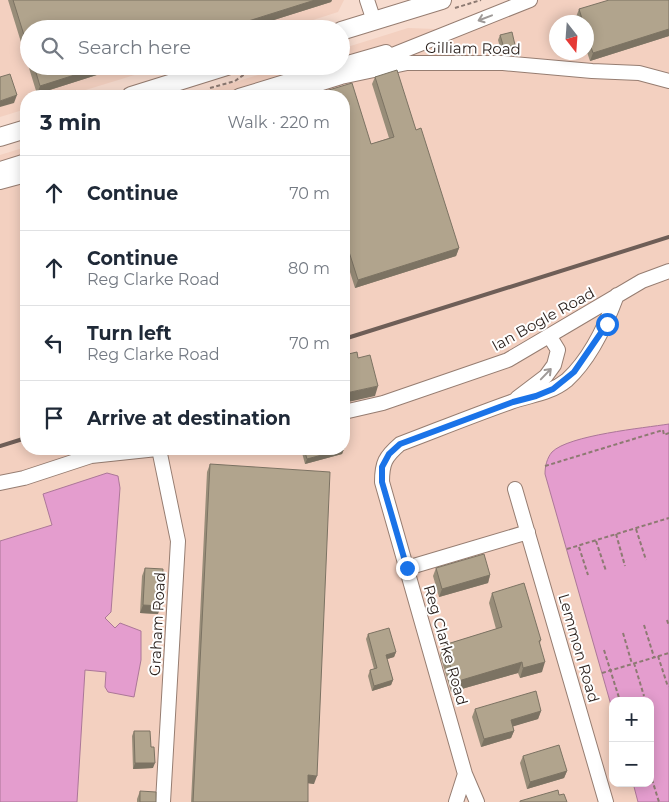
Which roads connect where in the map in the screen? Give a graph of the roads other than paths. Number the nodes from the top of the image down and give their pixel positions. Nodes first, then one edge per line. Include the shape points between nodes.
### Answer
1 (367, 0) edge
2 (442, 0) edge
3 (530, 0) edge
4 (374, 20) junction
5 (350, 28) edge
6 (350, 67) edge
7 (350, 69) edge
8 (198, 75) edge
9 (321, 75) edge
10 (328, 75) edge
11 (669, 81) edge
12 (150, 90) edge
13 (262, 90) edge
14 (294, 90) edge
15 (20, 131) edge
16 (0, 137) edge
17 (20, 163) edge
18 (0, 169) edge
19 (20, 177) edge
20 (0, 182) edge
21 (669, 271) edge
22 (617, 296) junction
23 (550, 337) junction
24 (513, 402) junction
25 (350, 411) edge
26 (101, 455) edge
27 (159, 455) edge
28 (0, 483) edge
29 (515, 489) dead end
30 (528, 532) junction
31 (407, 568) junction
32 (465, 774) junction
33 (163, 802) edge
34 (456, 802) edge
35 (477, 802) edge
36 (606, 802) edge

1 - 4 street
2 - 4 main road
3 -> 6 street via 416,45
4 - 5 main road
7 - 11 street, Gilliam Road via 407,63 502,63 639,73
8 - 12 main road
9 - 13 street
10 - 14 street, Gilliam Road
15 - 16 main road
17 - 18 street
19 - 20 street
21 - 22 street, Ian Bogle Road via 642,281
22 - 23 street, Ian Bogle Road
22 - 24 street via 607,324 574,372 553,389
24 -> 23 street via 546,376 554,365 558,350
23 - 25 street, Ian Bogle Road via 508,360 383,403
24 - 31 street, Reg Clarke Road via 400,444 389,454 382,467 382,482
26 - 28 street
27 - 33 street, Graham Road via 178,541
29 - 30 street, Lemmon Road
30 - 31 street
30 - 36 street, Lemmon Road
31 - 32 street, Reg Clarke Road
32 - 34 street
32 - 35 street, Reg Clarke Road

